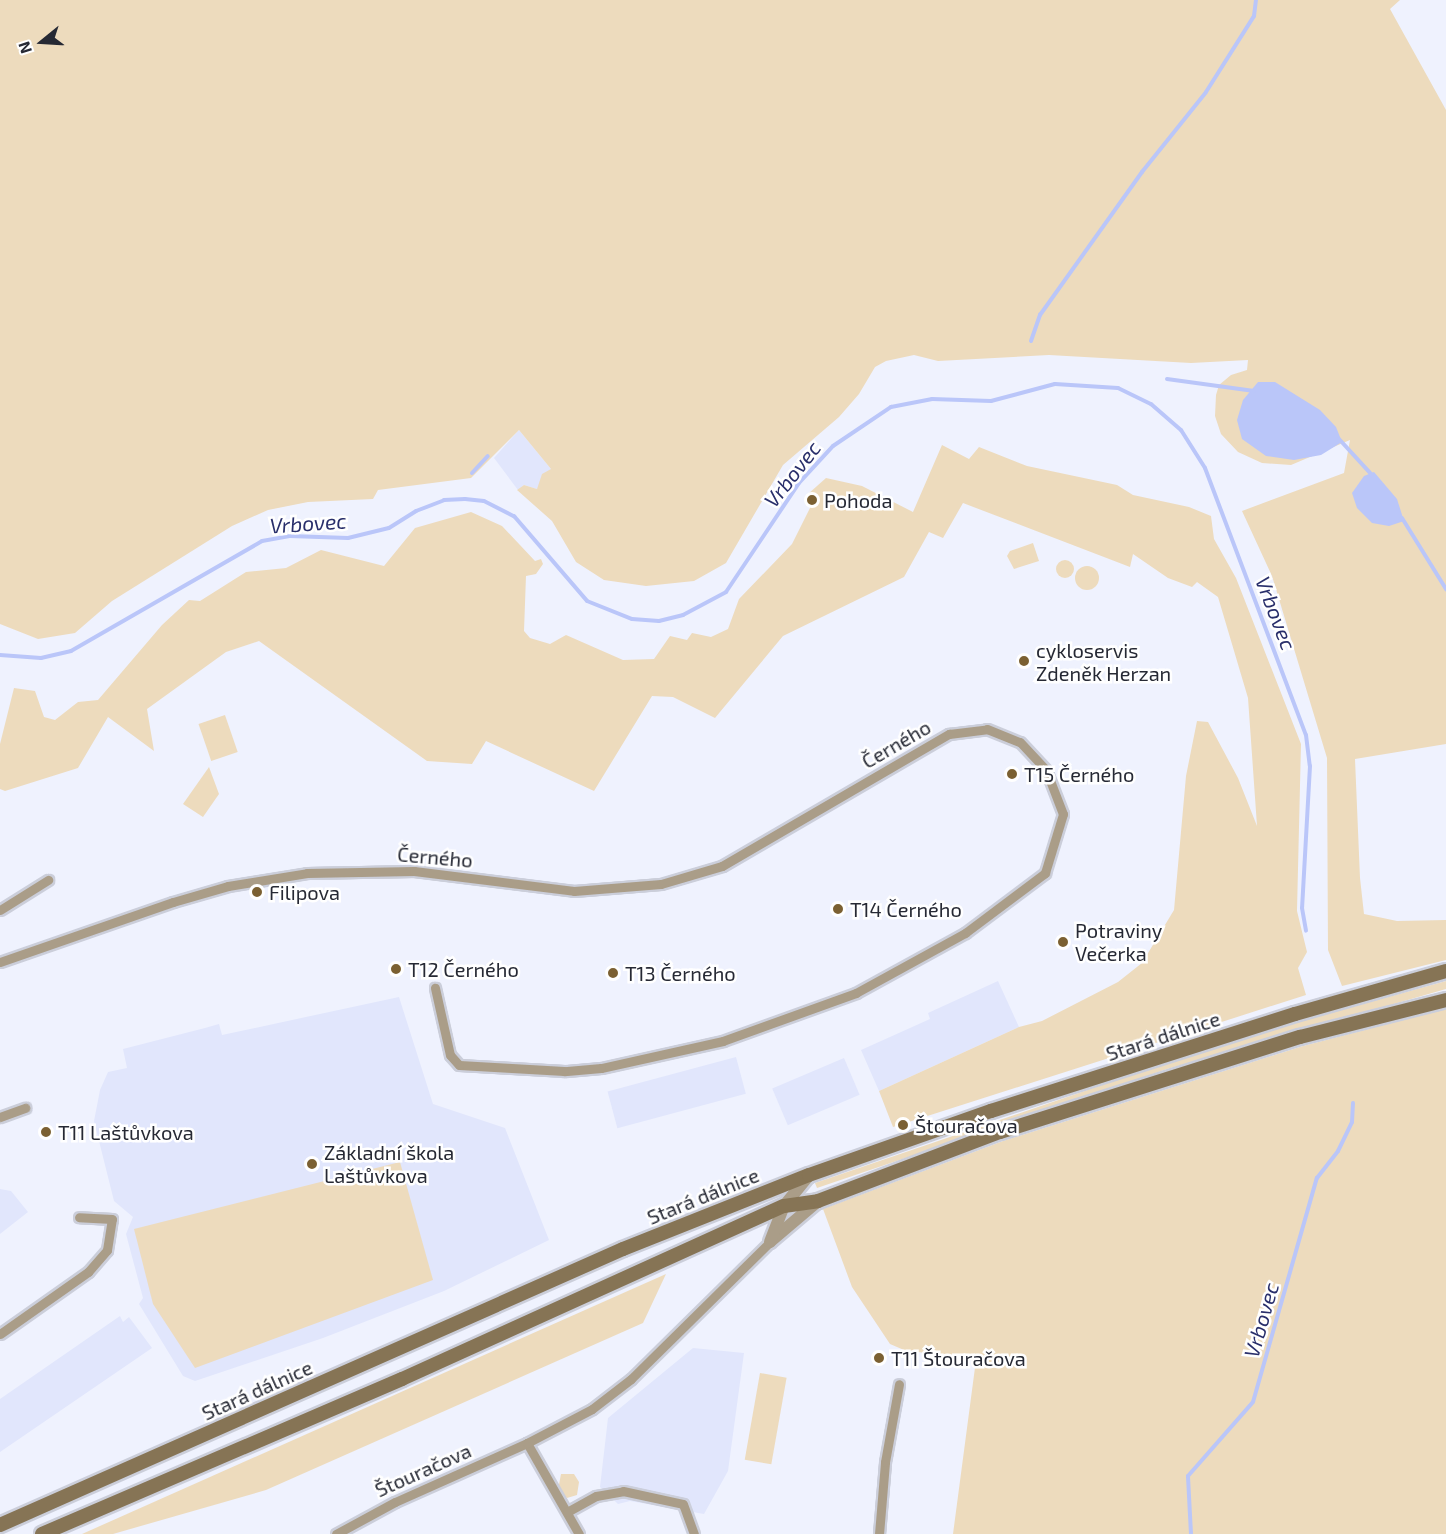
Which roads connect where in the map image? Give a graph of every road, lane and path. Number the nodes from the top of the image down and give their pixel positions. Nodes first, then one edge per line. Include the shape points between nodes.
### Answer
1 (48, 880) dead end
2 (0, 910) edge
3 (0, 962) edge
4 (1446, 971) edge
5 (435, 988) dead end
6 (1446, 1000) edge
7 (25, 1108) dead end
8 (0, 1117) edge
9 (809, 1175) junction
10 (818, 1201) junction
11 (784, 1206) junction
12 (79, 1217) dead end
13 (770, 1242) junction
14 (0, 1334) edge
15 (899, 1384) dead end
16 (527, 1443) junction
17 (567, 1512) junction
18 (0, 1525) edge
19 (42, 1534) edge
20 (336, 1534) edge
21 (579, 1534) edge
22 (694, 1534) edge
23 (879, 1534) edge

1 - 2 street
3 - 5 street, Černého via 115,919 206,892 307,873 414,871 574,891 661,884 722,866 948,734 987,729 1020,742 1046,770 1063,814 1045,873 965,933 856,993 723,1041 564,1071 459,1065 450,1055
4 - 9 main road, Stará dálnice via 1295,1014
6 - 10 main road, Stará dálnice via 1300,1037 1011,1128
7 - 8 street
9 - 11 street
9 - 18 main road, Stará dálnice via 623,1249
10 - 11 main road, Stará dálnice
10 - 13 street
11 - 13 street
11 - 19 main road, Stará dálnice via 402,1379
12 - 14 street via 112,1219 107,1250 88,1272
13 - 16 street, Štouračova via 631,1379 592,1409
15 - 23 street via 885,1462
16 - 17 street
16 - 20 street, Štouračova via 395,1502
17 - 21 street
17 - 22 street via 596,1496 623,1491 683,1504

